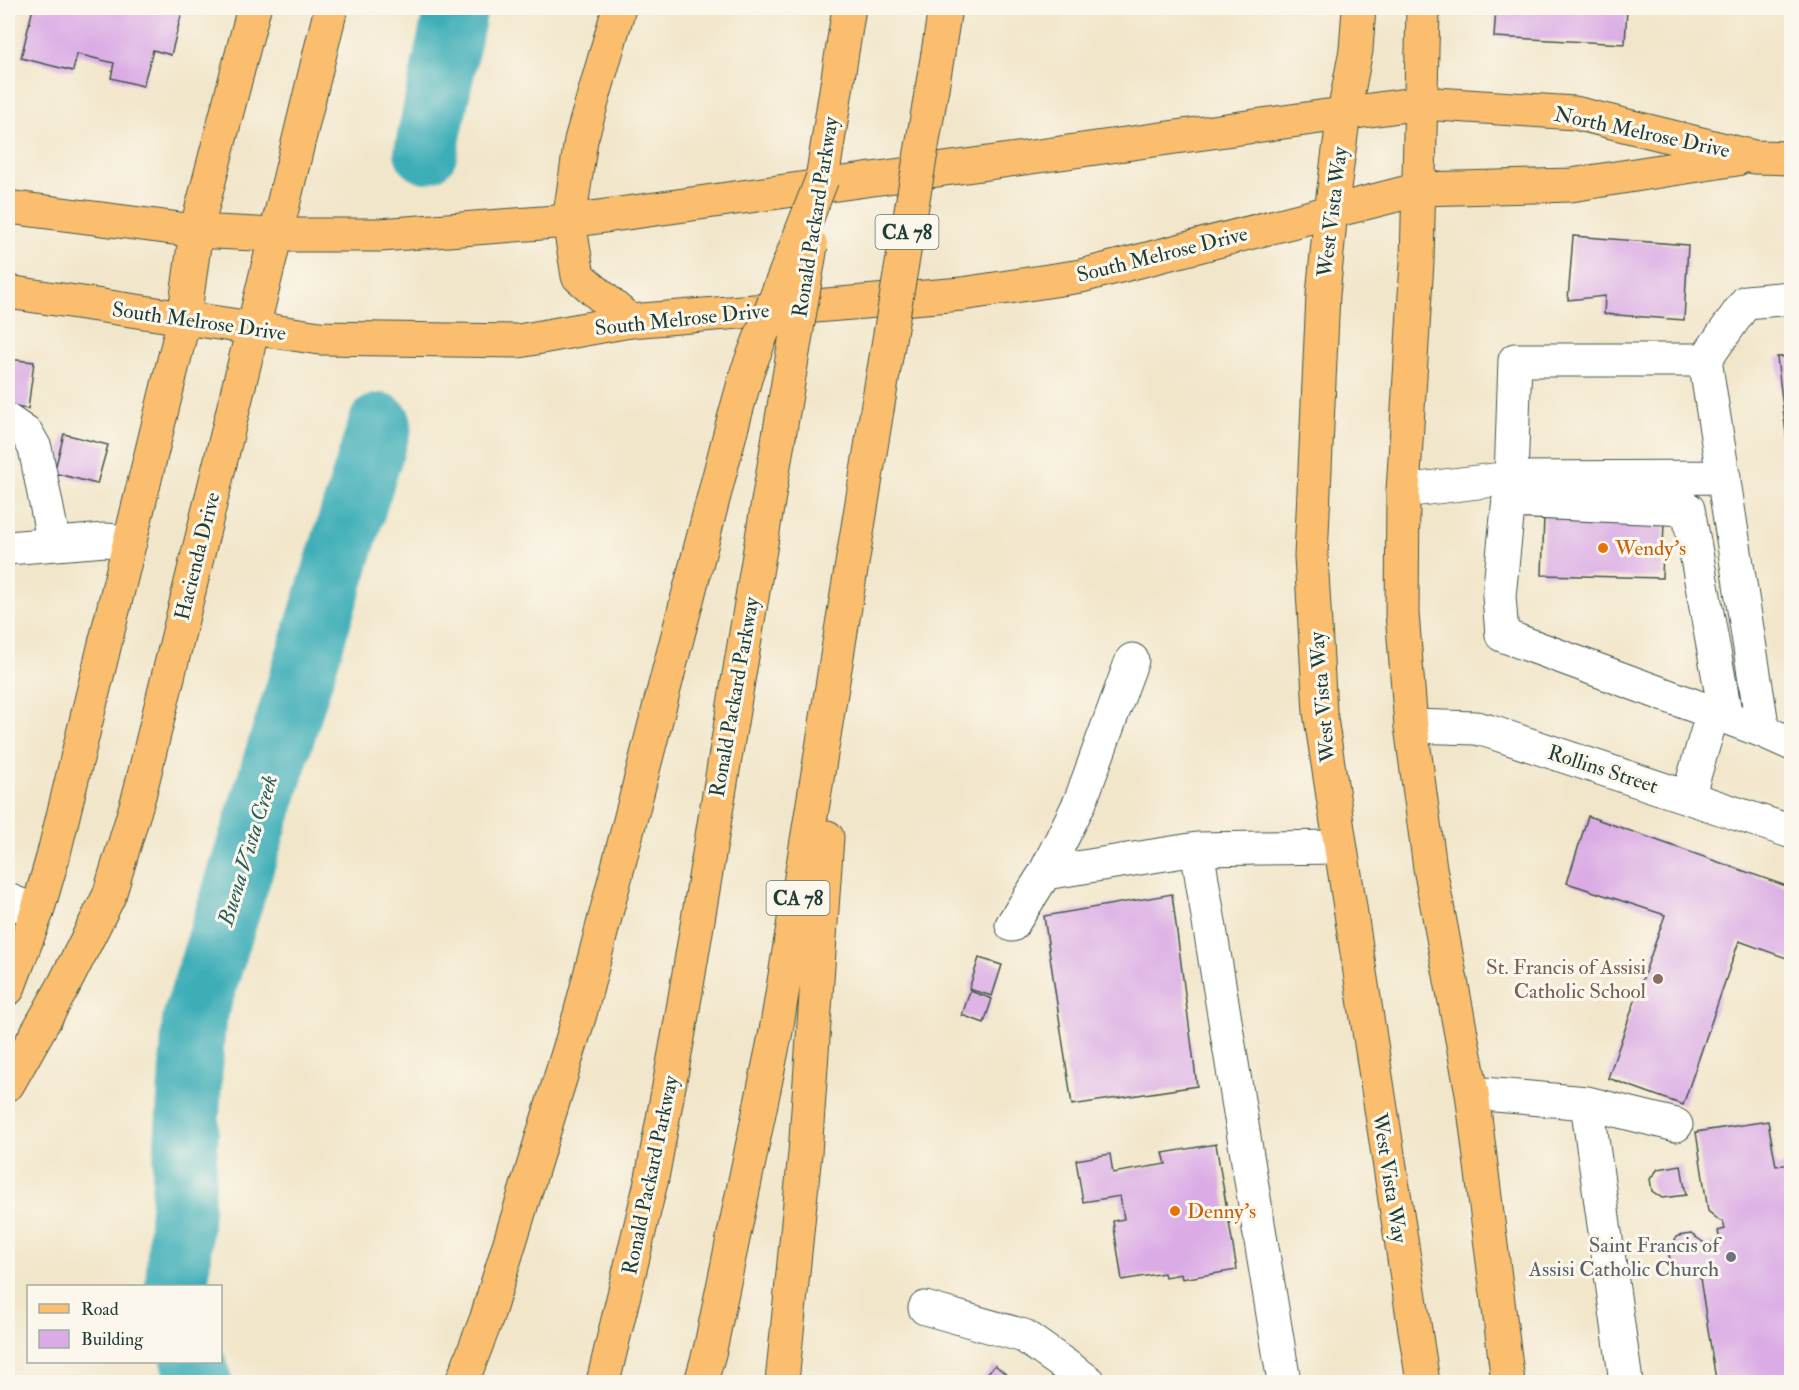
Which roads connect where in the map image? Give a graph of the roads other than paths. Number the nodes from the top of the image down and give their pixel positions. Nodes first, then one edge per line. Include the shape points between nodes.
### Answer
1 (254, 8) edge
2 (331, 8) edge
3 (619, 8) edge
4 (849, 8) edge
5 (945, 8) edge
6 (1359, 8) edge
7 (1423, 8) edge
8 (1421, 103) junction
9 (1344, 113) junction
10 (1754, 157) junction
11 (1791, 158) edge
12 (822, 179) junction
13 (1420, 189) junction
14 (8, 207) edge
15 (1331, 211) junction
16 (569, 220) junction
17 (196, 231) junction
18 (275, 235) junction
19 (8, 292) edge
20 (1791, 298) edge
21 (184, 319) junction
22 (630, 321) junction
23 (252, 329) junction
24 (1705, 360) junction
25 (8, 421) edge
26 (1724, 477) junction
27 (1510, 489) junction
28 (1403, 491) junction
29 (130, 542) junction
30 (54, 544) junction
31 (8, 548) edge
32 (843, 626) junction
33 (1132, 660) dead end
34 (1719, 714) junction
35 (1412, 726) junction
36 (1777, 737) edge
37 (1688, 797) junction
38 (1791, 832) edge
39 (1340, 847) junction
40 (1197, 849) junction
41 (1046, 873) junction
42 (22, 906) edge
43 (1012, 925) dead end
44 (8, 989) edge
45 (8, 1084) edge
46 (1472, 1093) junction
47 (1587, 1103) junction
48 (1676, 1125) dead end
49 (925, 1308) dead end
50 (462, 1383) edge
51 (603, 1383) edge
52 (701, 1383) edge
53 (783, 1383) edge
54 (1089, 1383) edge
55 (1284, 1383) edge
56 (1423, 1383) edge
57 (1508, 1383) edge
58 (1626, 1383) edge

1 - 17 main road
2 - 18 main road, Hacienda Drive
3 - 16 main road via 581,140
4 - 12 main road, Ronald Packard Parkway
5 - 32 main road, CA 78, bridge
6 - 9 main road, West Vista Way
7 - 8 main road
8 - 9 main road
8 - 10 main road, North Melrose Drive via 1575,113
8 - 13 main road
9 - 15 main road, West Vista Way
9 - 16 main road
10 - 11 main road, North Melrose Drive
10 - 13 main road, North Melrose Drive via 1570,185
12 - 50 main road, bridge via 747,372 580,1014 486,1320
12 - 51 main road, Ronald Packard Parkway, bridge via 652,1178
13 - 15 main road, South Melrose Drive
13 - 28 main road
14 - 17 main road
15 - 22 main road, South Melrose Drive via 1081,276 1038,283 962,294
15 - 39 main road, West Vista Way via 1323,295 1311,556 1320,712
16 - 18 main road via 380,235
16 - 22 main road via 578,276
17 - 18 main road
17 - 21 main road
18 - 23 main road, Hacienda Drive
19 - 21 main road, South Melrose Drive
20 - 24 street via 1746,302
21 - 23 main road, South Melrose Drive
21 - 29 main road
22 - 23 main road, South Melrose Drive via 519,341 320,338
23 - 45 main road, Hacienda Drive via 139,796 109,896
24 - 26 street
24 - 27 street via 1515,360
25 - 30 street via 27,434 35,448
26 - 27 street
26 - 36 street
27 - 28 street
27 - 34 street via 1500,596 1502,635
27 - 34 street via 1689,509
28 - 35 main road via 1402,613
29 - 30 street
29 - 42 main road via 53,858
30 - 31 street
32 - 52 main road, CA 78 via 776,1031
32 - 53 main road via 805,1153
33 - 41 street via 1080,802
34 - 36 street
34 - 37 street
35 - 37 street, Rollins Street via 1476,728
35 - 46 main road via 1431,868
37 - 38 street, Rollins Street
39 - 40 street
39 - 56 main road, West Vista Way
40 - 41 street
40 - 55 street
41 - 43 street
42 - 44 main road
46 - 47 street
46 - 57 main road
47 - 48 street
47 - 58 street
49 - 54 street via 1024,1336

